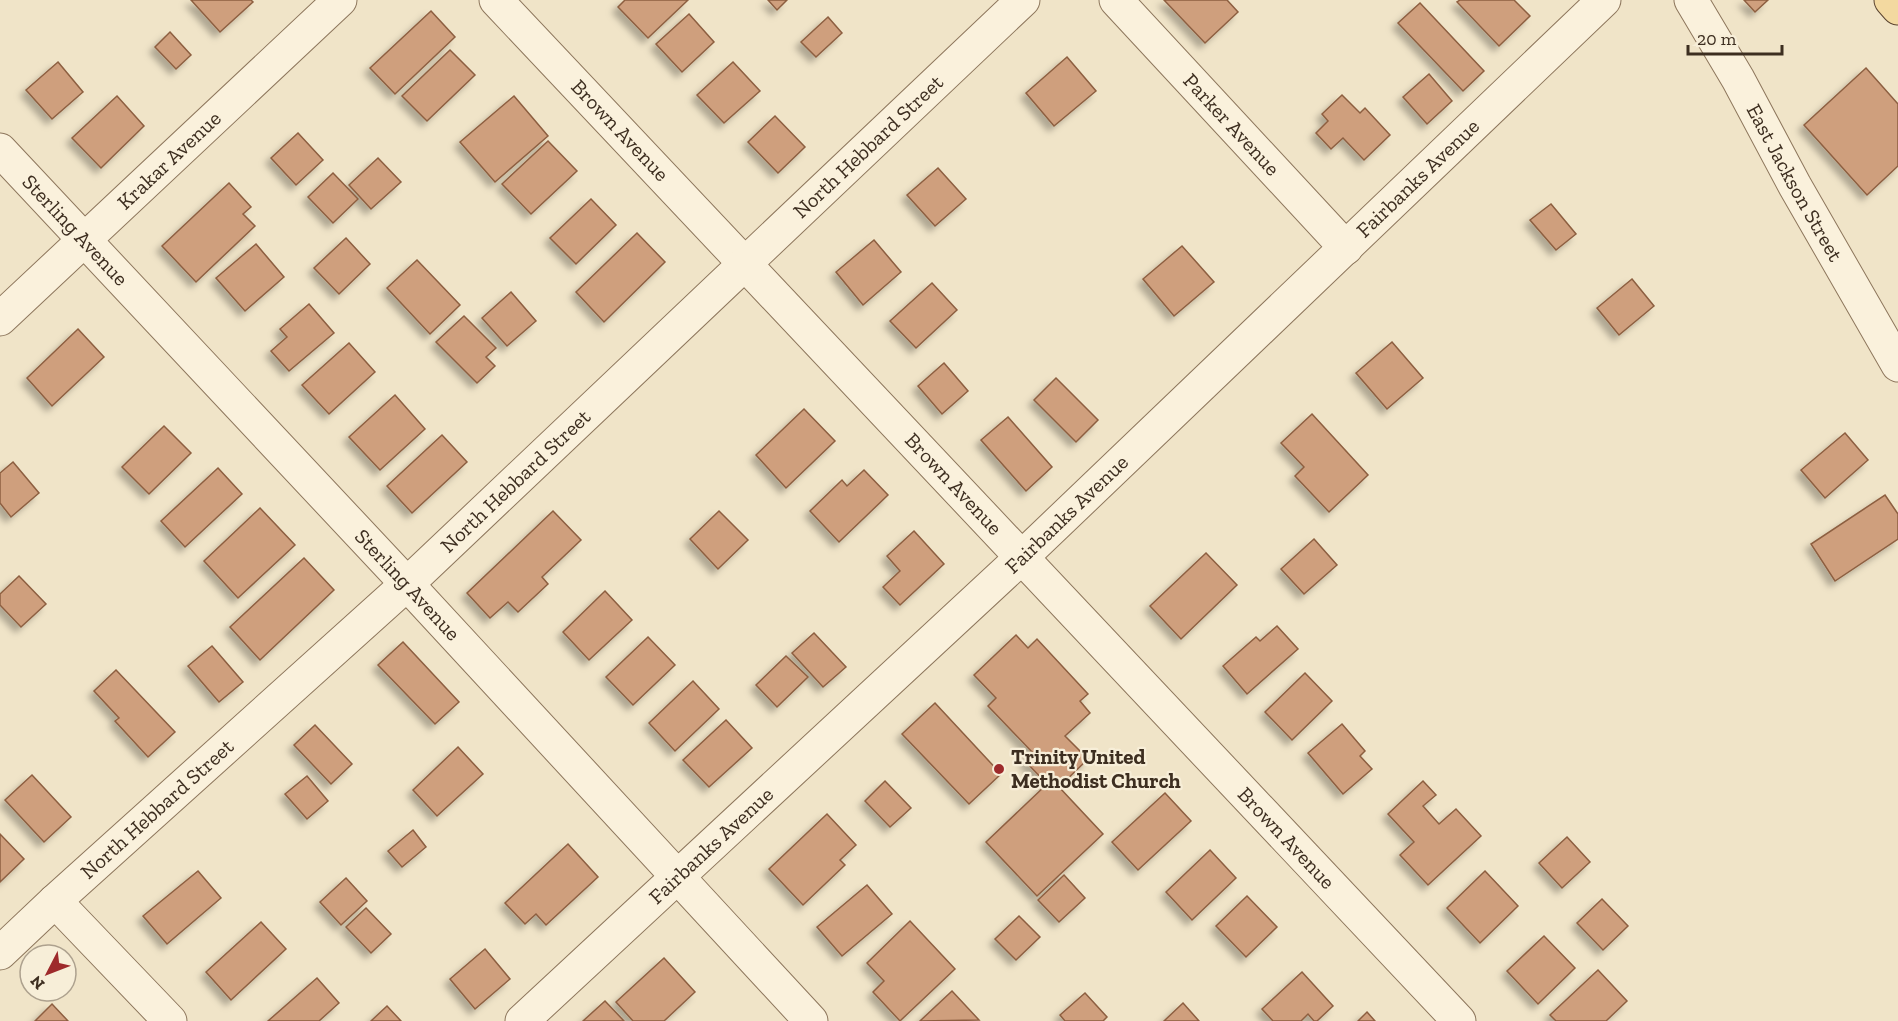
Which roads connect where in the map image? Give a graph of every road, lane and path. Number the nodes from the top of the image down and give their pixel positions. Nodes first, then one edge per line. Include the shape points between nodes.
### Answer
1 (340, 0) edge
2 (495, 0) edge
3 (1023, 0) edge
4 (1116, 0) edge
5 (1604, 0) edge
6 (1691, 0) edge
7 (1891, 0) edge
8 (1898, 8) edge
9 (0, 150) edge
10 (85, 239) junction
11 (1346, 248) junction
12 (746, 261) junction
13 (0, 319) edge
14 (1898, 365) edge
15 (1021, 558) junction
16 (407, 584) junction
17 (676, 877) junction
18 (55, 901) junction
19 (0, 953) edge
20 (170, 1021) edge
21 (522, 1021) edge
22 (811, 1021) edge
23 (1459, 1021) edge

1 - 10 street, Krakar Avenue
2 - 12 street, Brown Avenue
3 - 12 street, North Hebbard Street
4 - 11 street, Parker Avenue
5 - 11 street, Fairbanks Avenue
6 - 14 street, East Jackson Street
7 - 8 main road
9 - 10 street, Sterling Avenue
10 - 13 street, Krakar Avenue
10 - 16 street, Sterling Avenue
11 - 15 street, Fairbanks Avenue
12 - 15 street, Brown Avenue
12 - 16 street, North Hebbard Street
15 - 17 street, Fairbanks Avenue
15 - 23 street, Brown Avenue
16 - 17 street, Sterling Avenue
16 - 18 street, North Hebbard Street
17 - 21 street, Fairbanks Avenue
17 - 22 street, Sterling Avenue
18 - 19 street, North Hebbard Street
18 - 20 street

